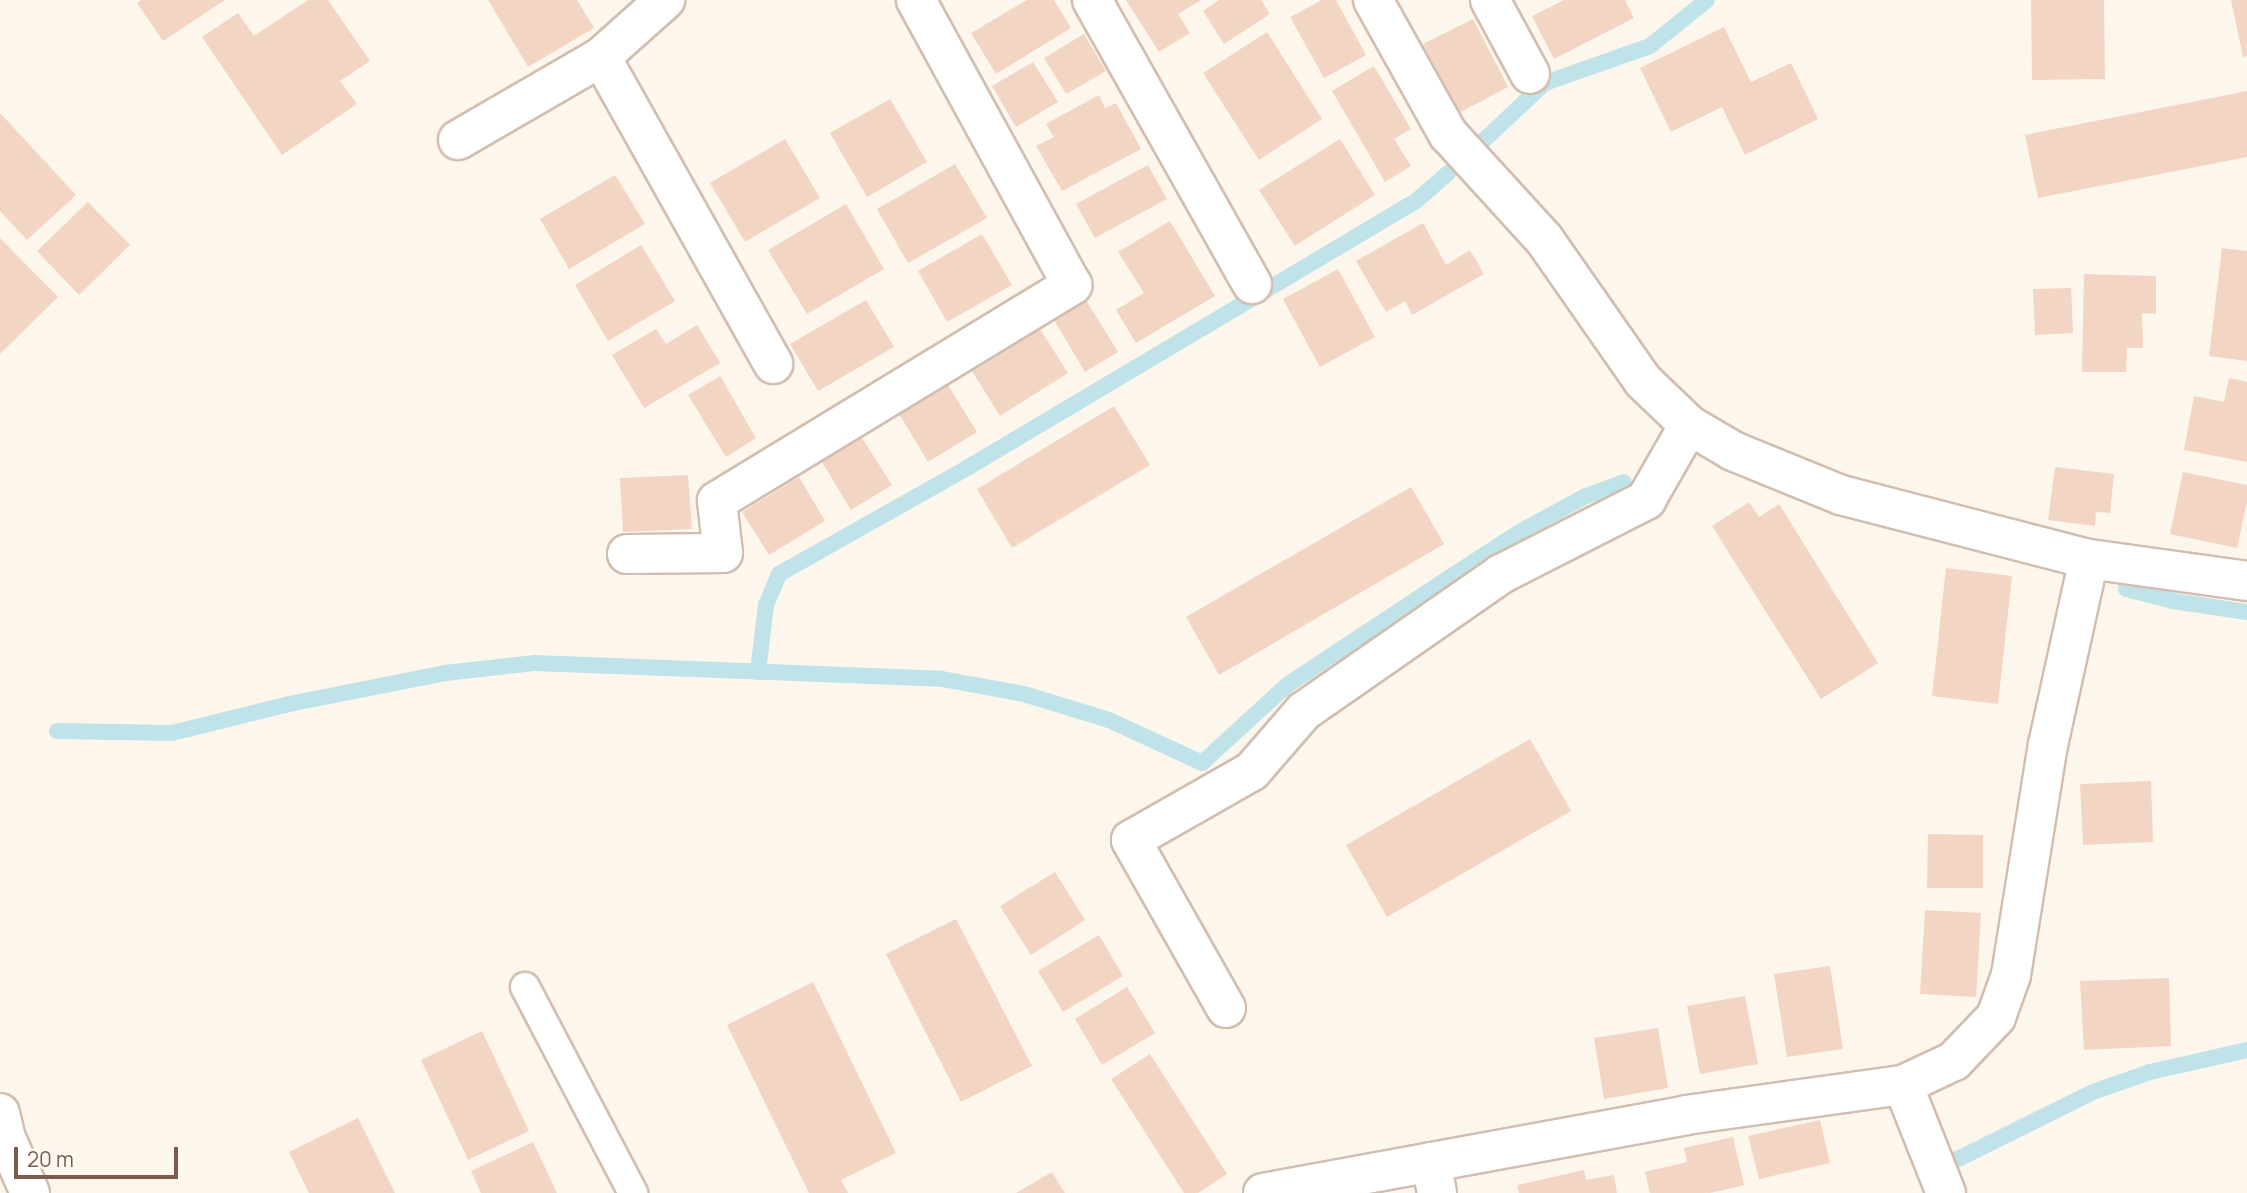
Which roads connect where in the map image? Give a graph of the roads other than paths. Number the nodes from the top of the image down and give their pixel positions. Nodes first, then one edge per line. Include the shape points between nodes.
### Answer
1 (665, 0) edge
2 (916, 0) edge
3 (1092, 0) edge
4 (1373, 0) edge
5 (1490, 0) edge
6 (601, 57) junction
7 (1530, 74) dead end
8 (458, 140) dead end
9 (1252, 284) dead end
10 (773, 364) dead end
11 (1689, 425) junction
12 (627, 554) dead end
13 (2089, 559) junction
14 (2247, 581) edge
15 (525, 987) dead end
16 (1226, 1007) dead end
17 (1903, 1085) junction
18 (0, 1113) edge
19 (1434, 1177) edge
20 (30, 1193) edge
21 (633, 1193) edge
22 (1263, 1193) edge
23 (1946, 1193) edge

1 - 6 street
2 - 12 street via 1072,285 717,501 723,554
3 - 9 street
4 - 11 street via 1448,134 1544,239 1643,381
5 - 7 street
6 - 8 street
6 - 10 street
11 - 13 street via 1733,451 1841,495
11 - 16 street via 1646,500 1501,574 1304,711 1252,771 1130,840
13 - 14 street
13 - 17 street via 2048,745 2011,975 1996,1017 1954,1061
15 - 21 lane
17 - 19 street via 1686,1115
17 - 23 street
18 - 20 street
19 - 22 street

